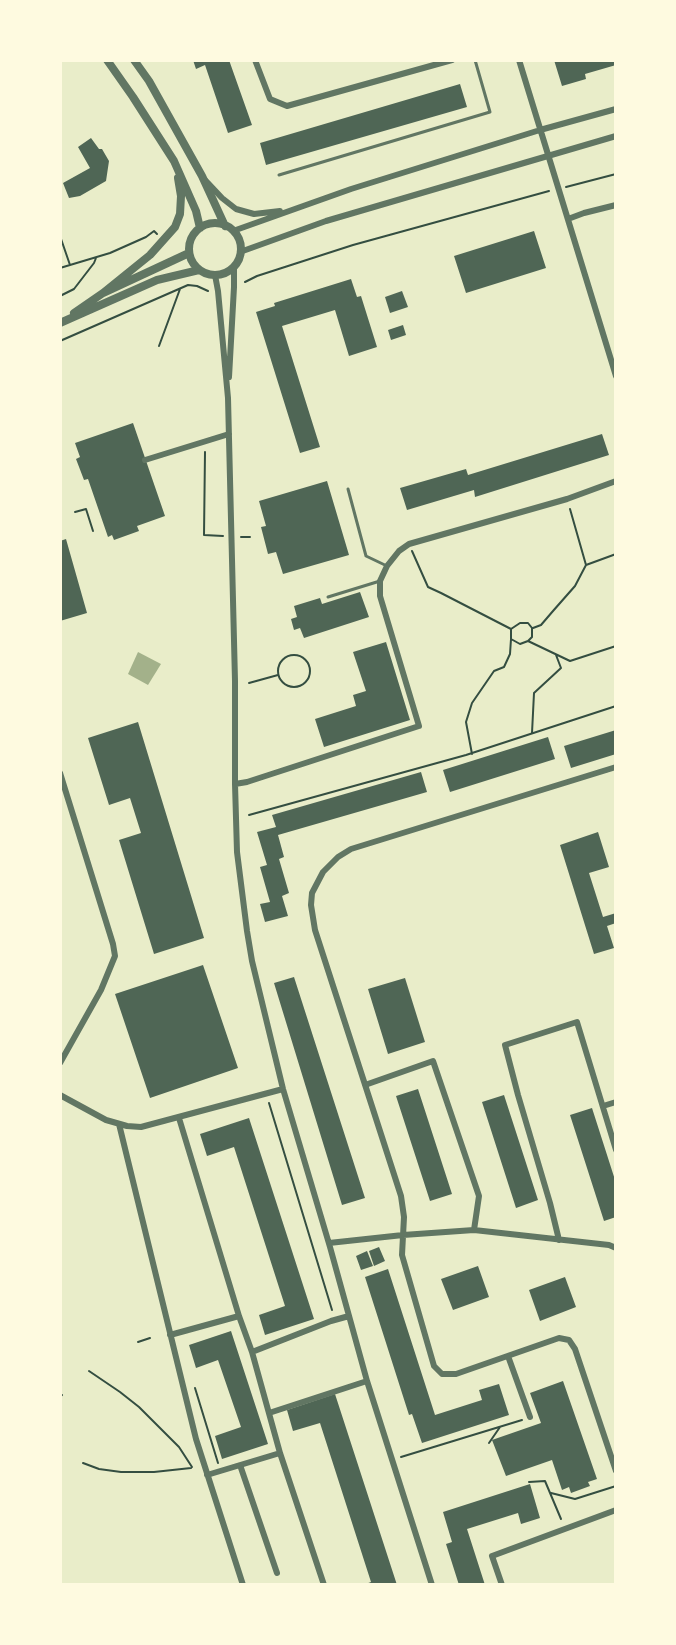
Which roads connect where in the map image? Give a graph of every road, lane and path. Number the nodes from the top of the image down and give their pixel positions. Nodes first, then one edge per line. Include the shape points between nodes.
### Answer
1 (107, 60) edge
2 (134, 60) edge
3 (255, 60) edge
4 (452, 60) edge
5 (475, 60) edge
6 (519, 60) edge
7 (616, 109) edge
8 (540, 130) junction
9 (616, 136) edge
10 (548, 155) junction
11 (174, 161) junction
12 (616, 174) edge
13 (279, 175) dead end
14 (202, 176) junction
15 (558, 189) junction
16 (616, 205) edge
17 (292, 209) junction
18 (568, 219) junction
19 (225, 225) junction
20 (200, 228) junction
21 (154, 231) dead end
22 (233, 231) junction
23 (60, 236) edge
24 (240, 252) junction
25 (189, 253) junction
26 (96, 258) junction
27 (70, 265) junction
28 (234, 267) junction
29 (60, 268) edge
30 (199, 270) junction
31 (215, 275) junction
32 (234, 287) junction
33 (180, 289) junction
34 (218, 291) junction
35 (103, 293) junction
36 (60, 296) edge
37 (60, 322) edge
38 (60, 341) edge
39 (159, 346) dead end
40 (616, 376) edge
41 (228, 398) junction
42 (229, 434) junction
43 (205, 441) junction
44 (145, 460) dead end
45 (616, 481) edge
46 (348, 489) dead end
47 (567, 499) junction
48 (75, 512) dead end
49 (93, 531) dead end
50 (231, 537) junction
51 (250, 537) dead end
52 (409, 544) junction
53 (616, 554) edge
54 (586, 565) junction
55 (387, 566) junction
56 (380, 581) junction
57 (328, 597) dead end
58 (532, 628) junction
59 (511, 629) junction
60 (511, 639) junction
61 (528, 641) junction
62 (616, 645) edge
63 (556, 655) junction
64 (278, 675) junction
65 (249, 683) dead end
66 (616, 706) edge
67 (532, 733) junction
68 (472, 754) junction
69 (616, 767) edge
70 (60, 773) edge
71 (235, 784) junction
72 (249, 814) dead end
73 (60, 1063) edge
74 (365, 1084) junction
75 (283, 1089) junction
76 (60, 1095) edge
77 (269, 1102) dead end
78 (616, 1102) edge
79 (603, 1106) junction
80 (179, 1118) junction
81 (118, 1124) junction
82 (616, 1150) edge
83 (474, 1230) junction
84 (403, 1235) junction
85 (559, 1240) junction
86 (329, 1243) junction
87 (616, 1248) edge
88 (239, 1316) junction
89 (349, 1316) junction
90 (335, 1320) junction
91 (170, 1335) junction
92 (150, 1338) dead end
93 (138, 1342) dead end
94 (252, 1352) junction
95 (508, 1356) junction
96 (89, 1371) dead end
97 (367, 1381) junction
98 (194, 1384) dead end
99 (269, 1413) junction
100 (530, 1418) joint
101 (500, 1427) junction
102 (489, 1443) dead end
103 (280, 1453) junction
104 (394, 1459) dead end
105 (84, 1464) dead end
106 (240, 1465) junction
107 (192, 1467) junction
108 (197, 1467) dead end
109 (221, 1471) junction
110 (616, 1471) edge
111 (207, 1475) junction
112 (529, 1482) dead end
113 (616, 1486) edge
114 (551, 1493) junction
115 (616, 1510) edge
116 (565, 1528) junction
117 (277, 1573) dead end
118 (243, 1585) edge
119 (324, 1585) edge
120 (432, 1585) edge
121 (502, 1585) edge

1 - 11 street
2 - 14 street
3 - 4 street via 270,99 287,106
5 - 13 lane via 490,112
6 - 8 street
7 - 8 street
8 - 10 street
8 - 17 street
9 - 10 street
10 - 15 street
10 - 24 street via 326,221
11 - 20 street
11 - 35 street via 181,196 175,227 150,255
12 - 15 path
14 - 17 street via 236,209 254,214
14 - 19 street
15 - 18 street
15 - 32 path via 353,245
16 - 18 street
17 - 22 street
18 - 40 street
19 - 20 street
19 - 22 street
20 - 25 street via 192,237
21 - 26 path
22 - 24 street
23 - 27 path
24 - 28 street
25 - 30 street
25 - 35 street
26 - 27 path
26 - 36 path via 74,289
27 - 29 path
28 - 31 street
28 - 32 street
30 - 31 street
30 - 37 street via 157,280
31 - 34 street
32 - 41 street
33 - 34 path via 193,285
33 - 38 path
33 - 39 path
34 - 41 street
35 - 37 street
41 - 42 street
42 - 43 street
42 - 50 street
43 - 44 street
43 - 50 path via 204,536
45 - 47 street
46 - 55 lane via 366,556
47 - 52 street
47 - 54 path
48 - 49 path via 86,509
50 - 51 path
50 - 71 street
52 - 55 street
52 - 59 path via 428,587
53 - 54 path
54 - 58 path via 575,585 541,626
55 - 56 street
56 - 57 lane
56 - 71 street via 380,596 419,726
58 - 59 path via 520,622
58 - 61 path
59 - 60 path
60 - 61 path via 520,644
60 - 68 path via 504,667 494,671 471,703 466,722
61 - 63 path
62 - 63 path via 570,662
63 - 67 path via 561,668 534,693
64 - 64 path via 288,686 298,686 306,680 309,666 302,657 286,656 279,664
64 - 65 path
66 - 67 path
67 - 68 path
68 - 72 path
69 - 74 street via 351,849 323,872 312,893 312,917
70 - 73 street via 116,956
71 - 75 street via 237,852 247,931
74 - 83 street via 433,1061 479,1196
74 - 84 street via 401,1196
75 - 80 street
75 - 86 street
76 - 81 street
77 - 90 path
78 - 79 street
79 - 82 street
79 - 85 street via 576,1022 505,1045
80 - 81 street via 141,1127
80 - 88 street
81 - 91 street
83 - 84 street
83 - 85 street
84 - 86 street
84 - 95 street via 402,1255 434,1366 442,1374 456,1374
85 - 87 street
86 - 89 street
88 - 91 street
88 - 94 street
89 - 90 street
89 - 97 street
90 - 94 street
91 - 111 street
92 - 93 path
94 - 99 street
95 - 100 street
95 - 110 street via 560,1338 569,1340
96 - 107 path via 139,1407 179,1447
97 - 99 street
97 - 120 street
98 - 109 path
99 - 103 street
100 - 101 path
101 - 102 path
101 - 104 path
103 - 106 street
103 - 119 street
105 - 107 path via 121,1472
106 - 109 street
106 - 117 street
107 - 108 path
109 - 111 street
111 - 118 street
112 - 114 path via 545,1481
113 - 114 path via 575,1499
114 - 116 path
115 - 116 street
116 - 121 street via 492,1556

